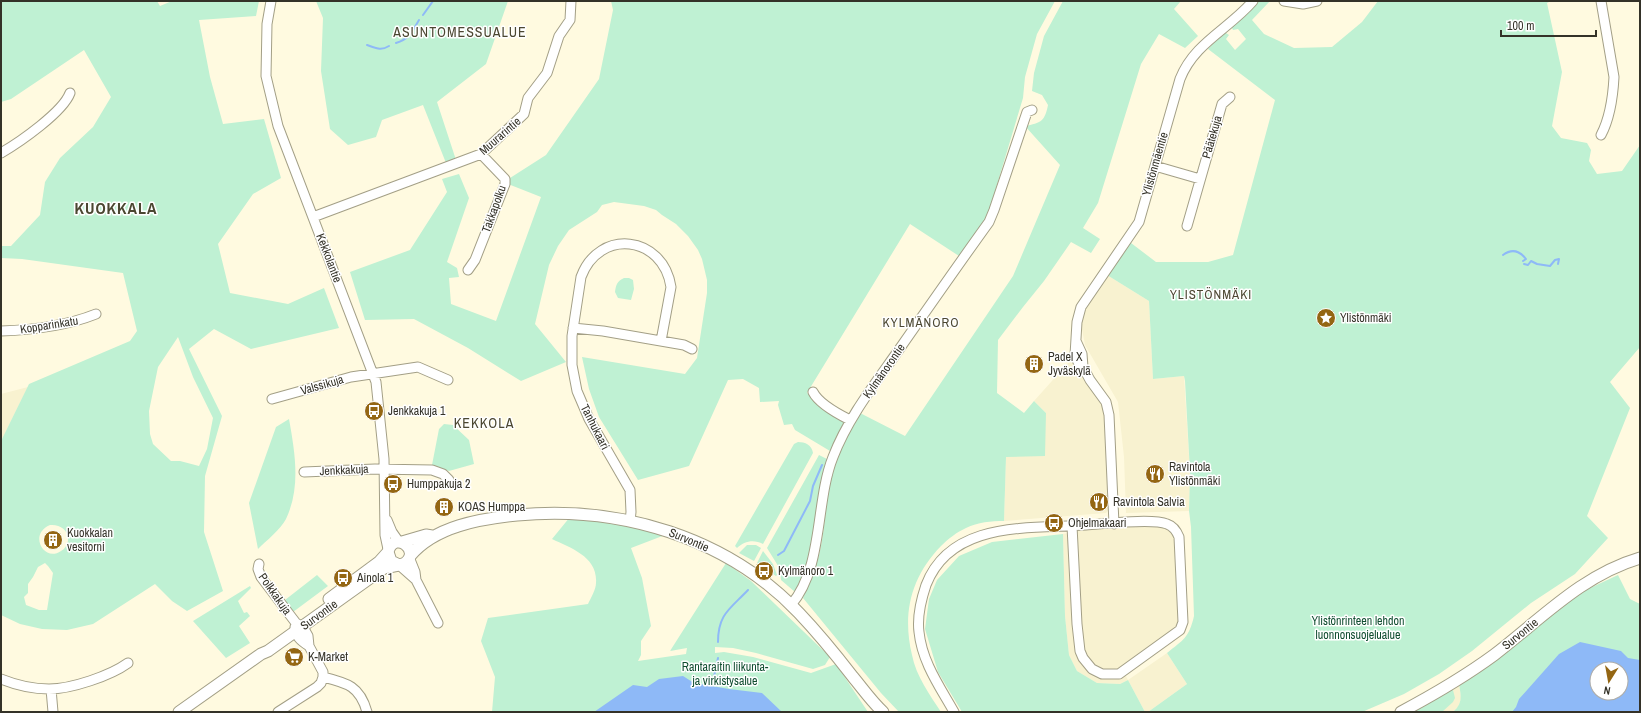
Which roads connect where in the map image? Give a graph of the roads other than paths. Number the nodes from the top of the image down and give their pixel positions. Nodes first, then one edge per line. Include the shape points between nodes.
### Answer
1 (271, 1) edge
2 (571, 1) edge
3 (1253, 1) edge
4 (1284, 1) edge
5 (1317, 1) edge
6 (1601, 1) edge
7 (70, 93) dead end
8 (1230, 97) dead end
9 (1032, 110) dead end
10 (1601, 135) dead end
11 (1, 153) edge
12 (481, 154) junction
13 (1155, 166) junction
14 (1200, 179) junction
15 (313, 218) junction
16 (1187, 226) dead end
17 (468, 270) dead end
18 (96, 314) dead end
19 (573, 328) junction
20 (1, 331) edge
21 (661, 341) junction
22 (692, 349) dead end
23 (373, 373) junction
24 (448, 380) dead end
25 (813, 392) dead end
26 (272, 399) dead end
27 (850, 420) junction
28 (384, 470) junction
29 (304, 472) dead end
30 (449, 480) dead end
31 (386, 517) junction
32 (630, 521) junction
33 (1114, 524) junction
34 (1072, 526) junction
35 (433, 536) junction
36 (400, 542) junction
37 (388, 551) junction
38 (410, 557) junction
39 (1640, 558) edge
40 (259, 564) dead end
41 (398, 564) junction
42 (416, 580) junction
43 (791, 604) junction
44 (438, 623) dead end
45 (298, 627) junction
46 (128, 664) dead end
47 (324, 677) junction
48 (1, 679) edge
49 (51, 689) junction
50 (53, 712) edge
51 (179, 712) edge
52 (278, 712) edge
53 (367, 712) edge
54 (883, 712) edge
55 (954, 712) edge
56 (1401, 712) edge

1 - 15 street, Kekkolantie via 267,24 266,76 278,126
2 - 12 street, Muurarintie via 570,20 559,36 547,74 528,98 524,114
3 - 13 street, Ylistönmäentie via 1194,54 1185,66
4 - 5 street via 1303,4
6 - 10 street via 1614,77
7 - 11 street via 68,100 60,108 18,143
8 - 14 street, Päätekuja via 1222,104
9 - 27 street, Kylmänorontie via 1026,112 989,222
12 - 15 street, Muurarintie
12 - 17 street, Takkapolku via 505,179 505,184 475,260
13 - 14 street
13 - 33 street, Ylistönmäentie via 1139,222 1081,307 1077,322 1076,341 1082,354 1083,367 1106,402 1109,414
14 - 16 street, Päätekuja
15 - 23 street, Kekkolantie
18 - 20 street, Kopparinkatu via 44,327
19 - 21 street
19 - 21 street, Tanhukaari via 584,269 604,248 623,243 636,245 654,254 670,280 670,295
19 - 32 street, Tanhukaari via 572,365 578,391 589,420 630,490
21 - 22 street
23 - 24 street, Valssikuja via 418,367
23 - 26 street, Valssikuja
23 - 28 street, Kekkolantie
25 - 27 street via 832,411
27 - 43 street, Kylmänorontie via 825,484 814,554 805,582
28 - 29 street, Jenkkakuja
28 - 30 street, Jenkkakuja via 432,470 443,474
28 - 31 street, Kekkolantie
31 - 36 street, Kekkolantie via 392,532
31 - 37 street, Kekkolantie via 385,535
32 - 35 main road, Survontie via 570,514 533,514 498,517
32 - 43 main road, Survontie via 666,530 724,556 752,573
33 - 34 street
33 - 34 street via 1160,522 1169,524 1176,531 1180,543 1183,622 1180,630 1145,656 1119,674 1111,675 1092,669 1080,651
34 - 55 street via 1005,530 980,535 948,554 929,578 923,594 918,631 921,647 931,671
35 - 36 main road, Survontie via 426,535
35 - 38 main road, Survontie
36 - 37 main road via 392,545
36 - 38 main road via 409,549
37 - 41 main road via 391,561
37 - 45 main road, Survontie via 379,562
38 - 41 main road via 405,563
38 - 42 street
39 - 56 main road, Survontie via 1605,572 1577,588 1472,671
40 - 45 street, Polkkakuja via 261,577
41 - 42 street
41 - 45 main road, Survontie via 384,568
42 - 44 street
43 - 54 main road, Survontie
45 - 47 street, Polkkakuja via 301,641 309,646
45 - 51 main road, Survontie via 263,648 261,654
46 - 49 street via 92,681
47 - 52 street via 317,687
47 - 53 street via 349,684 364,700
48 - 49 street via 16,685
49 - 50 street

